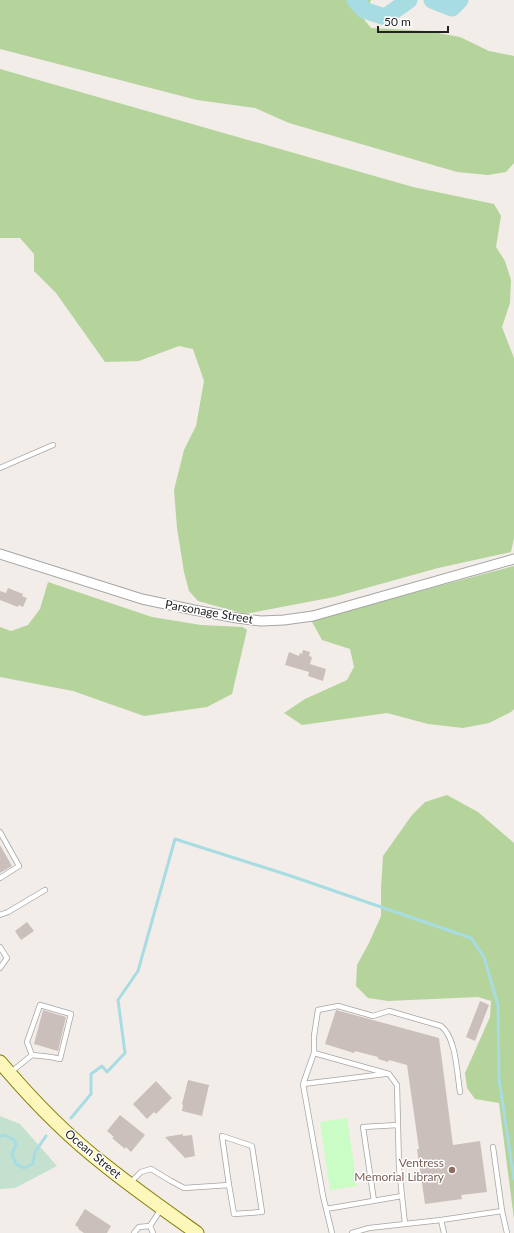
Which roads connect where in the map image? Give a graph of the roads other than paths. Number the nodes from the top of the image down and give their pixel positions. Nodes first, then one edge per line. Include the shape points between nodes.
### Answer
1 (53, 444) dead end
2 (0, 468) edge
3 (0, 554) edge
4 (514, 559) edge
5 (0, 832) edge
6 (0, 878) edge
7 (45, 890) dead end
8 (0, 915) edge
9 (0, 948) edge
10 (0, 968) edge
11 (314, 1053) junction
12 (32, 1055) junction
13 (0, 1062) edge
14 (9, 1073) junction
15 (389, 1074) junction
16 (303, 1084) junction
17 (460, 1092) dead end
18 (398, 1125) junction
19 (494, 1147) dead end
20 (129, 1184) junction
21 (229, 1184) junction
22 (402, 1196) junction
23 (374, 1201) junction
24 (162, 1208) junction
25 (326, 1209) junction
26 (502, 1211) junction
27 (441, 1220) junction
28 (405, 1224) junction
29 (150, 1226) junction
30 (134, 1233) edge
31 (153, 1233) edge
32 (197, 1233) edge
33 (332, 1233) edge
34 (352, 1233) edge
35 (444, 1233) edge
36 (507, 1233) edge

1 - 2 lane
3 - 4 street, Parsonage Street via 142,599 237,618 262,620 313,616
5 - 6 lane via 19,866
7 - 8 lane
9 - 10 lane via 7,958
11 - 15 lane
11 - 16 lane
11 - 17 lane via 318,1010 338,1006 373,1016 389,1011 441,1026 446,1030 452,1040
12 - 12 lane via 27,1042 40,1005 70,1014 60,1059
12 - 14 lane
13 - 14 main road, Ocean Street
14 - 20 main road, Ocean Street via 65,1131
15 - 16 lane
15 - 18 lane via 397,1085
16 - 25 lane
18 - 22 lane
18 - 23 lane via 363,1127
19 - 26 lane
20 - 21 lane via 141,1172 151,1169 184,1188
20 - 24 main road, Ocean Street
21 - 21 lane via 223,1143 222,1136 252,1146 262,1212 234,1214
22 - 23 lane
22 - 28 lane
23 - 25 lane
24 - 29 lane
24 - 32 main road, Ocean Street
25 - 33 lane
26 - 27 lane
26 - 36 lane
27 - 28 lane
27 - 35 lane
28 - 34 lane via 369,1228
29 - 30 lane via 139,1227
29 - 31 lane

